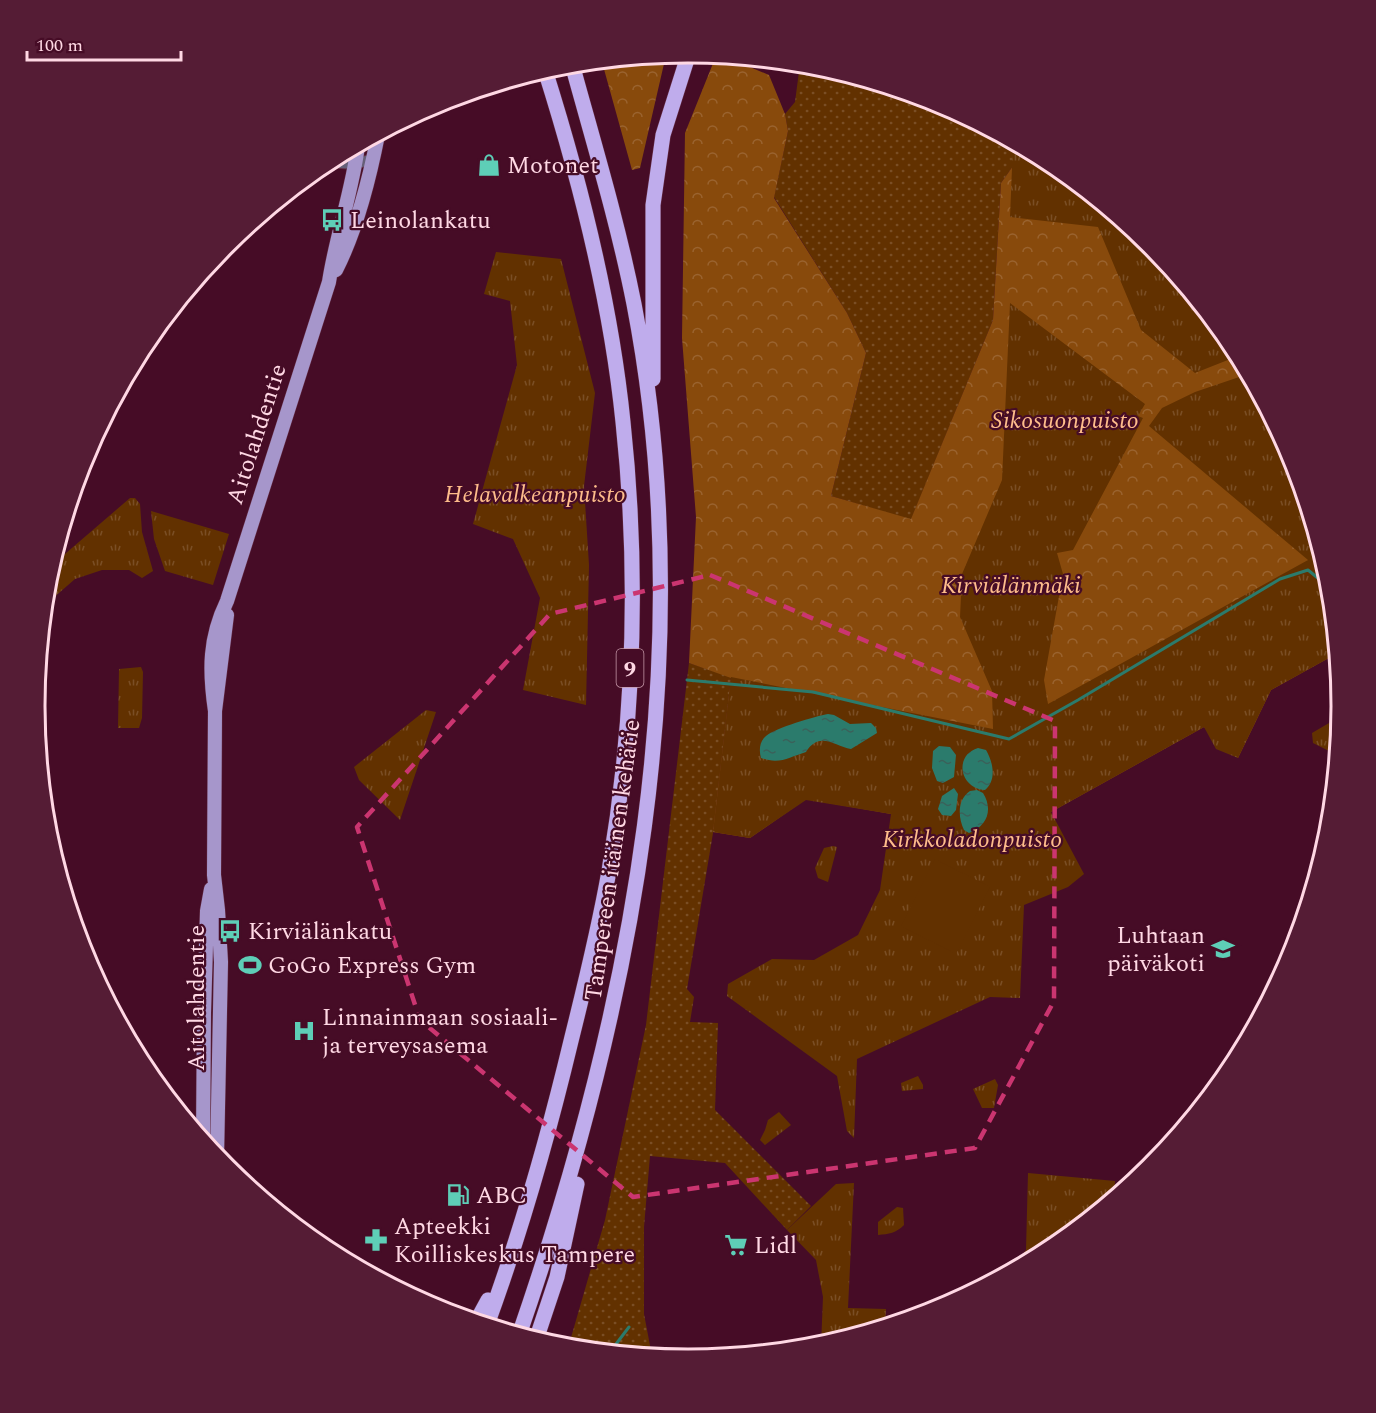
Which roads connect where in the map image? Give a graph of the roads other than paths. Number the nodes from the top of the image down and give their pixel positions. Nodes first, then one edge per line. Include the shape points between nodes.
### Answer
1 (685, 63) edge
2 (575, 74) edge
3 (548, 79) edge
4 (376, 145) edge
5 (363, 152) edge
6 (355, 157) edge
7 (373, 159) junction
8 (345, 163) edge
9 (355, 164) junction
10 (329, 282) junction
11 (652, 433) junction
12 (214, 876) junction
13 (587, 1119) junction
14 (203, 1128) edge
15 (217, 1144) edge
16 (510, 1261) junction
17 (480, 1315) edge
18 (490, 1318) edge
19 (521, 1328) edge
20 (539, 1332) edge

1 - 11 highway via 663,135 653,205
2 - 11 highway, Tampereen itäinen kehätie / 9 via 634,305
3 - 16 highway, Tampereen itäinen kehätie / 9 via 593,250 616,371 628,487 630,664 609,871 562,1079
4 - 7 main road, Aitolahdentie
5 - 7 street
6 - 9 main road, Aitolahdentie
7 - 9 street
7 - 10 main road, Aitolahdentie via 342,258
8 - 9 street
9 - 10 main road, Aitolahdentie
10 - 12 main road, Aitolahdentie via 227,601 215,711
11 - 13 highway, Tampereen itäinen kehätie / 9 via 661,607 655,734 620,980
12 - 14 main road, Aitolahdentie via 207,911
12 - 15 main road, Aitolahdentie via 221,962
13 - 19 highway, Tampereen itäinen kehätie / 9
13 - 20 highway via 557,1277
16 - 17 highway
16 - 18 highway, Tampereen itäinen kehätie / 9

